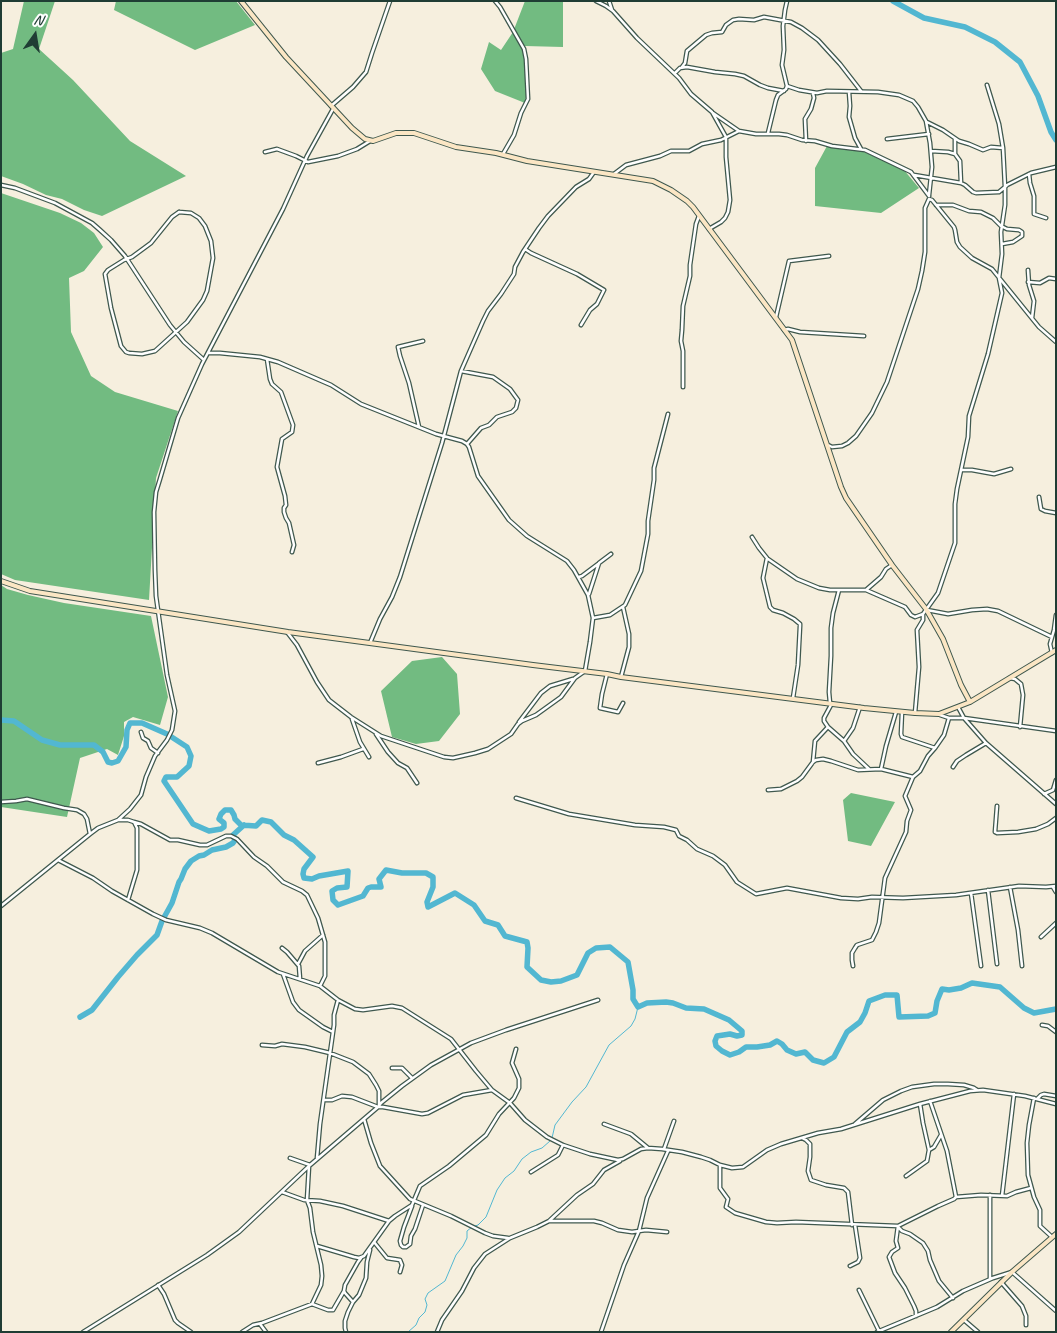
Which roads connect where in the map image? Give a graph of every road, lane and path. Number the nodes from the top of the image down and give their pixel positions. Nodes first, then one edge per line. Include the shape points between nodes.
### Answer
1 (241, 1) edge
2 (390, 1) edge
3 (496, 1) edge
4 (596, 1) edge
5 (609, 1) edge
6 (787, 1) edge
7 (600, 2) edge
8 (613, 11) junction
9 (783, 20) junction
10 (682, 67) junction
11 (675, 74) junction
12 (987, 85) dead end
13 (787, 86) junction
14 (784, 91) junction
15 (861, 91) junction
16 (849, 92) junction
17 (813, 93) junction
18 (332, 107) junction
19 (712, 112) junction
20 (926, 121) junction
21 (739, 131) junction
22 (768, 133) junction
23 (929, 134) junction
24 (726, 138) junction
25 (887, 139) dead end
26 (955, 139) junction
27 (370, 141) junction
28 (806, 141) junction
29 (1003, 148) junction
30 (862, 149) junction
31 (931, 151) junction
32 (264, 152) dead end
33 (503, 154) junction
34 (955, 154) junction
35 (305, 161) junction
36 (1056, 167) edge
37 (595, 172) junction
38 (614, 174) junction
39 (913, 174) junction
40 (1029, 174) junction
41 (931, 178) junction
42 (961, 183) junction
43 (1, 185) edge
44 (1005, 187) junction
45 (929, 197) junction
46 (936, 205) junction
47 (699, 216) junction
48 (1046, 218) dead end
49 (1002, 226) junction
50 (709, 229) junction
51 (1002, 244) junction
52 (525, 249) junction
53 (829, 256) dead end
54 (127, 259) junction
55 (1028, 270) dead end
56 (999, 278) junction
57 (1056, 279) edge
58 (1028, 282) junction
59 (776, 318) junction
60 (1032, 318) junction
61 (581, 324) dead end
62 (784, 330) junction
63 (176, 333) junction
64 (864, 336) dead end
65 (423, 341) dead end
66 (1056, 342) edge
67 (208, 353) junction
68 (267, 358) junction
69 (204, 360) junction
70 (461, 371) junction
71 (683, 387) dead end
72 (668, 414) dead end
73 (418, 427) junction
74 (443, 436) junction
75 (467, 444) junction
76 (827, 444) junction
77 (1012, 468) dead end
78 (962, 470) junction
79 (1039, 497) dead end
80 (1056, 513) edge
81 (752, 537) dead end
82 (292, 552) dead end
83 (612, 554) dead end
84 (767, 558) junction
85 (599, 563) junction
86 (892, 565) junction
87 (579, 577) junction
88 (1, 581) edge
89 (839, 590) junction
90 (866, 590) junction
91 (588, 595) junction
92 (623, 606) junction
93 (926, 609) junction
94 (158, 612) junction
95 (923, 614) junction
96 (1056, 615) edge
97 (593, 618) junction
98 (287, 632) junction
99 (1052, 637) junction
100 (370, 643) junction
101 (1054, 651) edge
102 (585, 671) junction
103 (607, 674) junction
104 (621, 677) junction
105 (575, 678) junction
106 (1010, 678) junction
107 (793, 698) junction
108 (970, 702) junction
109 (623, 703) dead end
110 (830, 703) junction
111 (860, 707) junction
112 (958, 708) junction
113 (896, 712) junction
114 (902, 712) junction
115 (915, 713) junction
116 (939, 714) junction
117 (352, 717) junction
118 (949, 718) junction
119 (964, 718) junction
120 (518, 724) junction
121 (828, 727) junction
122 (1020, 727) junction
123 (1056, 731) edge
124 (141, 732) dead end
125 (375, 733) junction
126 (844, 741) junction
127 (986, 743) junction
128 (935, 748) junction
129 (363, 750) junction
130 (158, 753) junction
131 (369, 757) dead end
132 (813, 762) junction
133 (318, 763) dead end
134 (953, 767) dead end
135 (869, 769) junction
136 (882, 769) junction
137 (913, 777) junction
138 (1056, 780) edge
139 (417, 784) dead end
140 (768, 790) dead end
141 (1044, 794) junction
142 (516, 798) dead end
143 (1, 802) edge
144 (1056, 804) edge
145 (997, 806) dead end
146 (1056, 818) edge
147 (118, 820) junction
148 (134, 822) junction
149 (90, 834) junction
150 (58, 860) junction
151 (1054, 886) edge
152 (1010, 887) junction
153 (988, 890) junction
154 (1056, 892) edge
155 (971, 893) junction
156 (882, 897) junction
157 (128, 900) junction
158 (1, 906) edge
159 (1056, 923) edge
160 (323, 935) junction
161 (1042, 938) dead end
162 (282, 948) dead end
163 (298, 964) junction
164 (997, 964) dead end
165 (853, 966) dead end
166 (981, 966) dead end
167 (1022, 966) dead end
168 (283, 974) junction
169 (300, 979) junction
170 (320, 986) junction
171 (338, 1000) junction
172 (598, 1000) dead end
173 (1042, 1025) dead end
174 (333, 1032) junction
175 (1056, 1032) edge
176 (262, 1045) dead end
177 (459, 1049) junction
178 (516, 1049) dead end
179 (330, 1053) junction
180 (392, 1068) dead end
181 (412, 1078) junction
182 (492, 1090) junction
183 (977, 1090) junction
184 (1014, 1094) junction
185 (1056, 1096) edge
186 (1036, 1098) junction
187 (324, 1100) junction
188 (930, 1101) junction
189 (510, 1104) junction
190 (920, 1104) junction
191 (1056, 1104) edge
192 (378, 1107) junction
193 (364, 1118) junction
194 (674, 1121) dead end
195 (604, 1124) dead end
196 (854, 1124) junction
197 (941, 1135) junction
198 (802, 1138) junction
199 (563, 1145) junction
200 (648, 1148) junction
201 (664, 1149) junction
202 (668, 1150) junction
203 (929, 1150) junction
204 (290, 1158) dead end
205 (623, 1159) junction
206 (317, 1160) junction
207 (720, 1165) junction
208 (310, 1166) junction
209 (531, 1172) dead end
210 (906, 1176) dead end
211 (1031, 1188) junction
212 (282, 1192) junction
213 (990, 1195) junction
214 (1002, 1196) junction
215 (956, 1197) junction
216 (307, 1200) junction
217 (414, 1201) junction
218 (412, 1205) junction
219 (423, 1205) junction
220 (389, 1221) junction
221 (549, 1221) junction
222 (853, 1225) junction
223 (898, 1226) junction
224 (639, 1231) junction
225 (668, 1232) dead end
226 (1054, 1236) edge
227 (510, 1238) junction
228 (374, 1242) junction
229 (316, 1246) junction
230 (370, 1248) junction
231 (362, 1257) junction
232 (850, 1266) dead end
233 (400, 1272) dead end
234 (1012, 1272) junction
235 (990, 1279) junction
236 (1000, 1282) junction
237 (158, 1285) junction
238 (859, 1290) dead end
239 (344, 1291) junction
240 (953, 1298) junction
241 (353, 1302) junction
242 (312, 1304) junction
243 (1056, 1311) edge
244 (916, 1316) junction
245 (964, 1320) junction
246 (260, 1324) junction
247 (1026, 1325) dead end
248 (878, 1331) edge
249 (83, 1332) edge
250 (191, 1332) edge
251 (242, 1332) edge
252 (266, 1332) edge
253 (346, 1332) edge
254 (437, 1332) edge
255 (601, 1332) edge
256 (951, 1332) edge
257 (978, 1332) edge

1 - 18 street
2 - 18 street via 366,72
3 - 33 street via 523,46 528,99
4 - 7 street
5 - 8 street
6 - 9 street
7 - 8 street
8 - 11 street
9 - 10 street via 764,17 730,21 722,32 706,35 687,51
9 - 13 street via 782,65
9 - 15 street via 818,40
10 - 11 street
10 - 14 street via 740,74 768,88
11 - 19 street
12 - 29 street
13 - 14 street
13 - 17 street
14 - 22 street via 776,100
15 - 16 street
15 - 20 street via 909,99
16 - 17 street
16 - 30 street via 849,117
17 - 28 street via 811,109 805,118
18 - 27 street via 362,138
18 - 35 street
19 - 21 street
19 - 24 street
20 - 23 street
20 - 26 street
21 - 22 street
21 - 24 street
22 - 28 street
23 - 25 street
23 - 31 street
24 - 38 street via 705,142 690,151 671,152 626,165
24 - 50 street via 730,203 726,218
26 - 29 street via 983,150
26 - 34 street
27 - 33 street via 409,132 456,146
27 - 35 street via 338,156
28 - 30 street
29 - 44 street
30 - 39 street
31 - 34 street
31 - 41 street
32 - 35 street via 277,149
33 - 37 street
34 - 42 street via 960,162
35 - 67 street
36 - 40 street
37 - 38 street
37 - 52 street via 548,216
38 - 47 street via 662,185 680,195
39 - 41 street
39 - 45 street
40 - 44 street
40 - 48 street via 1034,214
41 - 42 street
41 - 45 street
42 - 44 street via 976,193 999,192
43 - 54 street via 69,209 92,223
44 - 49 street
45 - 46 street
45 - 76 street via 925,208 926,252 918,289 887,382 856,436 842,446 832,448
46 - 49 street via 981,212
46 - 56 street via 955,230 960,247 992,269
47 - 50 street
47 - 71 street via 682,314
49 - 51 street
49 - 51 street via 1019,230 1022,235 1013,242
50 - 59 street
51 - 56 street
52 - 61 street via 604,290
52 - 70 street via 514,274 488,311
53 - 59 street via 789,261
54 - 63 street
54 - 63 street via 108,270 105,276 123,349 129,353 152,353
54 - 63 street via 151,243 179,212 195,214 205,226 213,249 207,292
55 - 58 street
56 - 60 street
56 - 78 street via 1002,293 969,416
57 - 58 street
58 - 60 street via 1034,301
59 - 62 street
60 - 66 street
62 - 64 street
62 - 76 street via 792,340
63 - 69 street
65 - 73 street via 398,347
67 - 68 street
67 - 69 street
68 - 73 street via 331,385 361,404
68 - 82 street via 270,379 281,392 293,425 292,432 282,439 277,468 286,496 284,512 294,545
69 - 94 street via 178,418 156,492 154,527
70 - 74 street
70 - 75 street via 494,377 518,400 512,412 481,428
72 - 92 street via 654,468 641,571
73 - 74 street
74 - 75 street
74 - 100 street via 400,577
75 - 87 street via 478,476 509,520 527,536 567,561
76 - 86 street via 846,498
77 - 78 street via 994,474
78 - 93 street via 955,504 954,546 938,593
79 - 80 street via 1041,509
81 - 84 street
83 - 85 street
84 - 89 street via 797,579 819,588
84 - 107 street via 763,578 770,607 800,626
85 - 87 street
85 - 91 street
86 - 90 street
86 - 93 street
87 - 91 street
88 - 94 street via 30,591
89 - 90 street
89 - 110 street via 831,628
90 - 95 street via 904,607 911,615
91 - 97 street
92 - 97 street via 610,615
92 - 104 street via 629,646
93 - 95 street
93 - 99 street via 948,614 987,609 998,611
93 - 108 street via 943,639
94 - 98 street
94 - 130 street via 175,711 172,730
95 - 115 street via 917,630 919,667
96 - 99 street
97 - 102 street
98 - 100 street
98 - 117 street via 298,645 329,700
99 - 101 street via 1050,644
100 - 102 street
101 - 106 street
102 - 103 street
102 - 105 street
103 - 104 street
103 - 109 street via 600,708 618,712
104 - 107 street
105 - 120 street via 558,699
105 - 120 street via 550,686 541,693
106 - 108 street
106 - 122 street via 1021,684
107 - 110 street
108 - 112 street
110 - 111 street
110 - 121 street via 824,718
111 - 113 street
111 - 126 street via 853,728
112 - 116 street
112 - 119 street
113 - 114 street
113 - 136 street
114 - 115 street
114 - 128 street via 902,737
115 - 116 street
116 - 118 street
117 - 125 street
117 - 129 street
118 - 119 street
118 - 128 street via 944,735
119 - 122 street
119 - 127 street
120 - 125 street via 511,734 488,749 453,758
121 - 126 street
121 - 132 street via 815,741
122 - 123 street
124 - 130 street
125 - 139 street
126 - 135 street
127 - 134 street
127 - 141 street
128 - 137 street
129 - 131 street
129 - 133 street
130 - 147 street via 141,795
132 - 135 street via 823,759 858,770
132 - 140 street via 797,781 781,789
135 - 136 street
136 - 137 street
137 - 156 street via 905,796 912,810 906,832 885,878
138 - 141 street via 1053,790
141 - 144 street
142 - 156 street via 569,814 676,830 679,836 696,849 713,856 737,882 756,894 787,888 850,899
143 - 149 street via 27,800 77,810 87,819
145 - 146 street via 995,832 998,833 1036,829
147 - 148 street
147 - 149 street
148 - 157 street via 137,864
148 - 160 street via 170,840 200,846 226,836 237,839 283,882 307,895
149 - 150 street
150 - 157 street
150 - 158 street
151 - 152 street
151 - 154 street
152 - 153 street
152 - 167 street
153 - 155 street
153 - 164 street
155 - 156 street
155 - 166 street
156 - 165 street via 874,938 854,948
157 - 168 street via 164,919 212,933
159 - 161 street
160 - 163 street via 305,951
160 - 170 street via 325,976
162 - 163 street
163 - 169 street
168 - 169 street
168 - 174 street via 299,1010
169 - 170 street
170 - 171 street
171 - 174 street
171 - 177 street via 359,1010 387,1006 402,1008 454,1041
172 - 177 street
173 - 175 street
174 - 179 street
176 - 179 street via 282,1044
177 - 181 street
177 - 182 street
178 - 189 street via 512,1063 519,1085
179 - 187 street
179 - 192 street via 352,1062 369,1074 378,1091
180 - 181 street via 402,1068
181 - 192 street
182 - 189 street
182 - 192 street via 462,1095 425,1114
183 - 184 street
183 - 188 street
183 - 196 street via 948,1084 912,1087 883,1100
184 - 186 street
184 - 214 street
185 - 186 street via 1044,1094
186 - 191 street
186 - 211 street via 1027,1143
187 - 192 street via 352,1097
187 - 206 street
188 - 190 street
188 - 197 street
189 - 199 street via 525,1120
189 - 217 street via 484,1137 420,1186
190 - 196 street
190 - 203 street
192 - 193 street
193 - 206 street
193 - 217 street via 380,1166
194 - 201 street
195 - 200 street via 631,1134
196 - 198 street
197 - 203 street via 934,1148
197 - 215 street
198 - 207 street via 767,1150 743,1167
198 - 222 street via 810,1144 810,1180 844,1188 848,1192
199 - 205 street via 612,1160
199 - 209 street via 558,1155
200 - 201 street
200 - 205 street
201 - 202 street
202 - 207 street
202 - 224 street via 647,1198
203 - 210 street via 927,1161
204 - 208 street
205 - 221 street via 604,1170 593,1184
206 - 208 street
207 - 222 street via 720,1188 728,1199 726,1207 731,1212 766,1222
208 - 212 street
208 - 216 street
211 - 214 street
211 - 226 street via 1040,1210 1040,1226
212 - 216 street
212 - 237 street via 232,1238
213 - 214 street
213 - 215 street
213 - 235 street
215 - 223 street
216 - 220 street via 320,1200
216 - 229 street
217 - 218 street
217 - 219 street
218 - 219 street via 400,1242 403,1247 410,1244
218 - 220 street
219 - 227 street via 485,1233
220 - 228 street
221 - 224 street via 594,1221 618,1230
221 - 227 street
222 - 223 street
222 - 232 street via 860,1258
223 - 240 street via 923,1243 939,1281
223 - 244 street via 898,1248 889,1257
224 - 225 street
224 - 255 street
226 - 234 street
227 - 254 street via 477,1263
228 - 230 street
228 - 233 street via 388,1258 400,1260
229 - 231 street
229 - 242 street via 322,1281
230 - 231 street
230 - 241 street via 366,1278
231 - 239 street
234 - 235 street
234 - 236 street
234 - 243 street
235 - 240 street
236 - 245 street
236 - 247 street via 1022,1306
237 - 249 street
237 - 250 street via 175,1320
238 - 248 street
239 - 241 street
239 - 242 street via 333,1310
240 - 244 street
241 - 253 street via 345,1321
242 - 246 street
244 - 248 street
245 - 256 street
245 - 257 street
246 - 251 street
246 - 252 street

